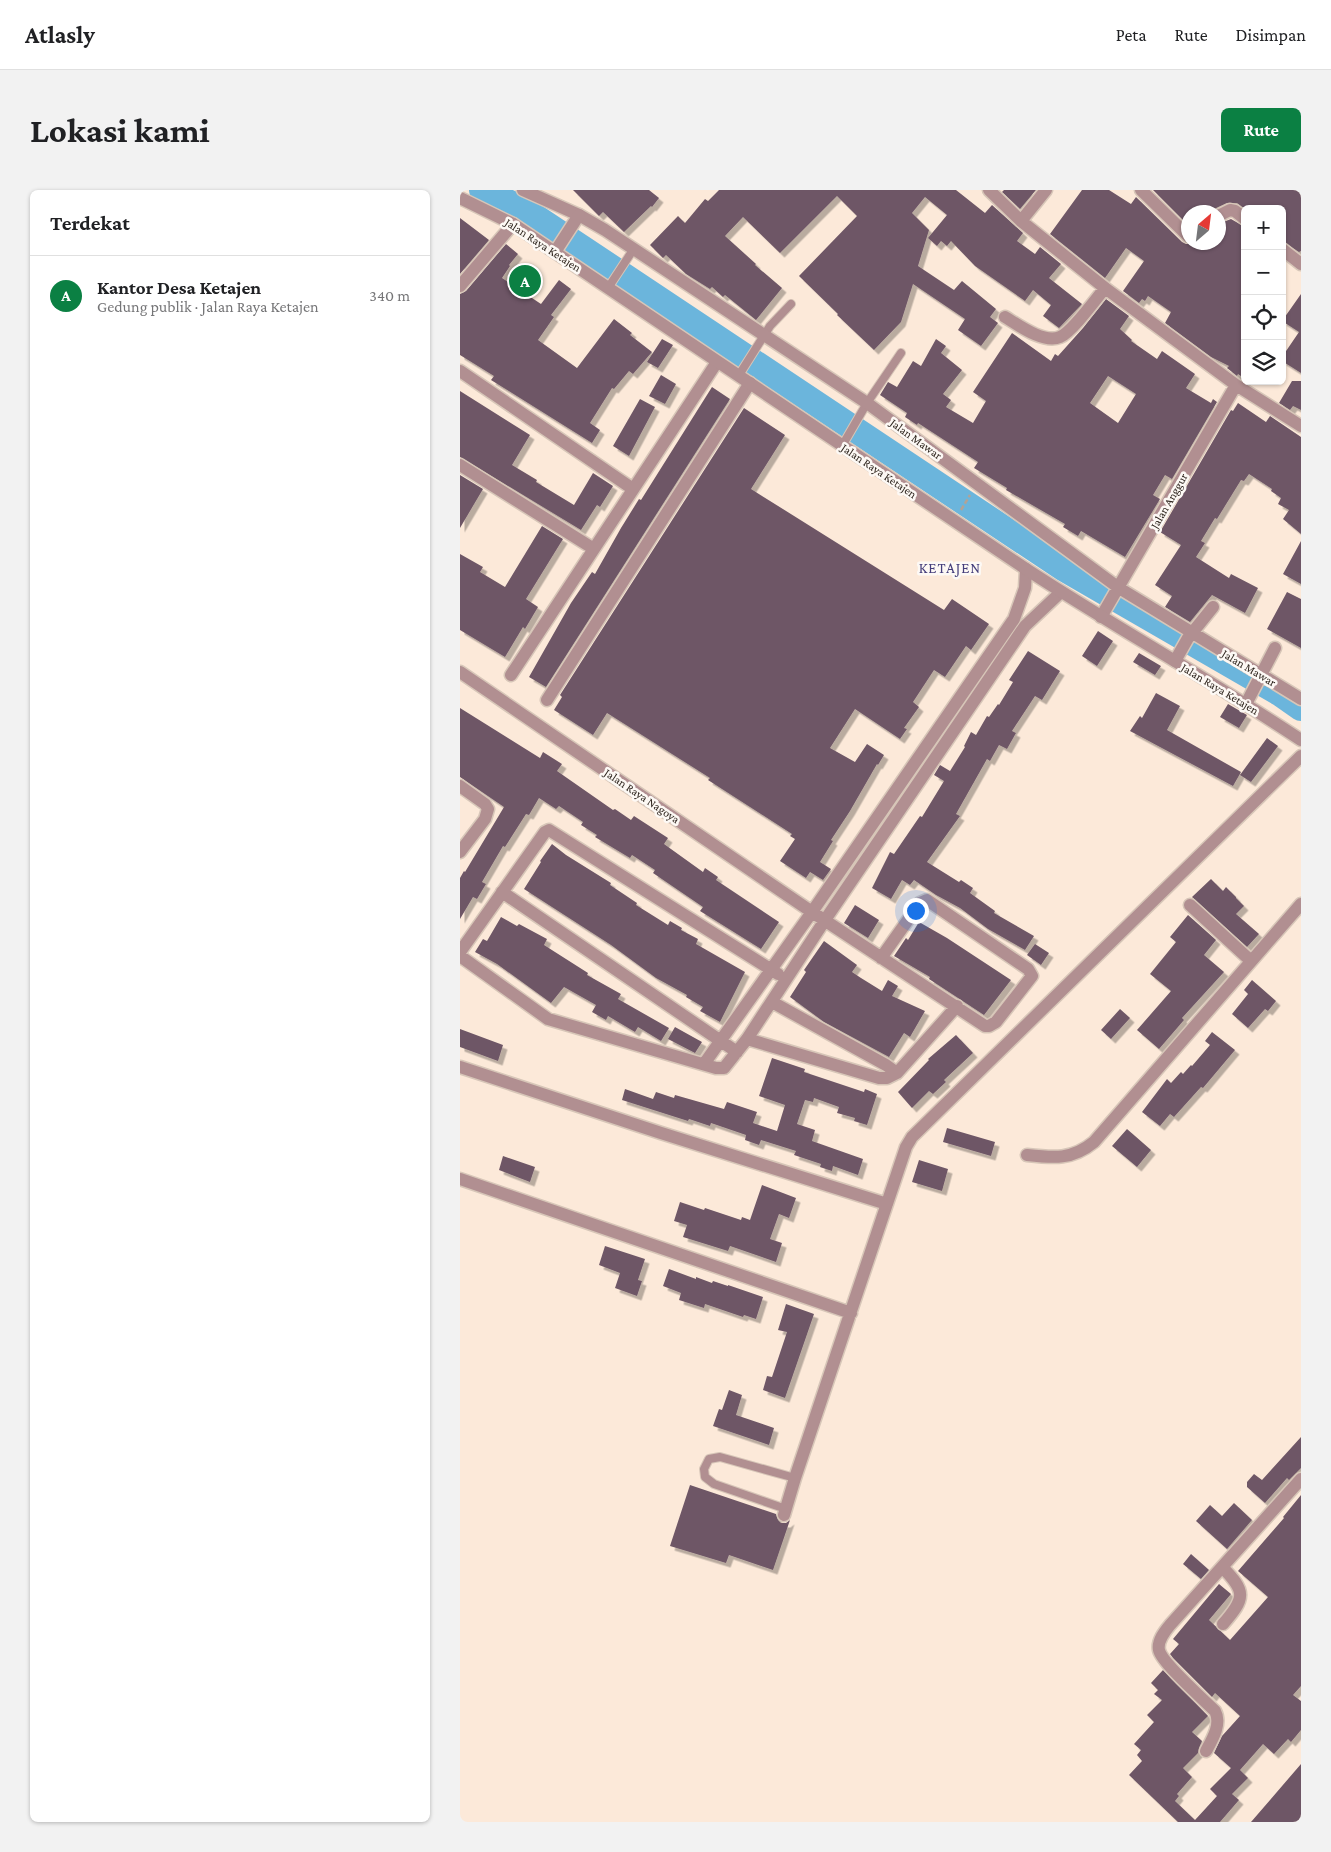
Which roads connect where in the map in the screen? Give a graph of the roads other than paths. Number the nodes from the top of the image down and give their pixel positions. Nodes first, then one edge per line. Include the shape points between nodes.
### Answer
1 (523, 190) edge
2 (989, 190) edge
3 (1046, 190) edge
4 (1141, 190) edge
5 (460, 198) edge
6 (1226, 212) edge
7 (1241, 216) edge
8 (577, 217) junction
9 (1021, 221) junction
10 (513, 224) junction
11 (1181, 229) edge
12 (557, 249) junction
13 (1283, 250) edge
14 (632, 252) junction
15 (1301, 264) edge
16 (611, 284) junction
17 (460, 286) edge
18 (1106, 288) junction
19 (791, 304) dead end
20 (1005, 317) dead end
21 (763, 337) junction
22 (901, 353) dead end
23 (718, 362) junction
24 (460, 371) edge
25 (739, 375) junction
26 (750, 383) junction
27 (1236, 385) junction
28 (866, 405) junction
29 (1301, 426) edge
30 (842, 446) junction
31 (460, 465) edge
32 (634, 489) junction
33 (594, 550) junction
34 (1026, 569) junction
35 (1117, 591) junction
36 (1062, 592) junction
37 (1213, 607) dead end
38 (1103, 615) junction
39 (1014, 619) junction
40 (1025, 626) junction
41 (1190, 636) junction
42 (1276, 648) dead end
43 (1176, 658) junction
44 (460, 672) edge
45 (511, 676) dead end
46 (1260, 678) junction
47 (1248, 699) junction
48 (1301, 699) edge
49 (548, 700) dead end
50 (1301, 740) edge
51 (1301, 756) edge
52 (460, 786) edge
53 (460, 852) edge
54 (502, 892) junction
55 (1301, 904) edge
56 (1190, 905) dead end
57 (812, 912) junction
58 (824, 920) junction
59 (460, 952) edge
60 (460, 956) edge
61 (881, 958) junction
62 (1250, 961) junction
63 (772, 970) junction
64 (786, 979) junction
65 (772, 1002) junction
66 (957, 1006) junction
67 (747, 1039) junction
68 (721, 1042) junction
69 (737, 1052) junction
70 (704, 1064) junction
71 (460, 1067) edge
72 (896, 1073) junction
73 (1027, 1155) dead end
74 (460, 1180) edge
75 (887, 1204) junction
76 (851, 1313) junction
77 (795, 1478) junction
78 (1301, 1480) edge
79 (785, 1512) joint
80 (1222, 1567) junction
81 (1223, 1624) dead end
82 (1206, 1752) dead end

1 - 8 street, Jalan Mawar
2 - 9 street
3 - 9 street
4 - 11 street
5 - 10 street, Jalan Raya Ketajen
6 - 7 street via 1235,211
8 - 12 street
8 - 14 street, Jalan Mawar via 605,230
9 - 18 street
10 - 12 street, Jalan Raya Ketajen
10 - 17 street
12 - 16 street, Jalan Raya Ketajen
13 - 15 street
14 - 16 lane
14 - 21 street, Jalan Mawar
16 - 23 street, Jalan Raya Ketajen
18 - 20 street via 1060,337 1046,338 1034,334
18 - 27 street
19 - 21 lane
21 - 25 lane
21 - 28 street, Jalan Mawar
22 - 28 lane
23 - 25 street, Jalan Raya Ketajen
23 - 32 street
24 - 32 street
25 - 26 street, Jalan Raya Ketajen
26 - 30 street, Jalan Raya Ketajen
26 - 49 street
27 - 29 street
27 - 35 street, Jalan Anggur
28 - 30 lane
28 - 35 street, Jalan Mawar
30 - 34 street, Jalan Raya Ketajen
31 - 33 street
32 - 33 street
33 - 45 street
34 - 36 street, Jalan Raya Ketajen
34 - 39 street via 1025,588
35 - 38 street, Jalan Anggur
35 - 41 street, Jalan Mawar
36 - 38 street, Jalan Raya Ketajen
36 - 40 street
37 - 41 street
38 - 43 street, Jalan Raya Ketajen
39 - 40 street
39 - 57 street
40 - 58 street
41 - 43 street
41 - 46 street, Jalan Mawar
42 - 46 street
43 - 47 street, Jalan Raya Ketajen
44 - 57 street, Jalan Raya Nagoya
46 - 47 street
46 - 48 street, Jalan Mawar
47 - 50 street, Jalan Raya Ketajen
51 - 75 street via 912,1137
52 - 53 street via 488,809 485,819
54 - 59 street
54 - 63 street via 549,830
54 - 68 street
55 - 62 street
56 - 62 street
57 - 58 street, Jalan Raya Nagoya
57 - 63 street
58 - 61 street, Jalan Raya Nagoya
58 - 64 street
60 - 70 street via 548,1019
61 - 66 street, Jalan Raya Nagoya
61 - 66 street, Jalan Raya Nagoya via 920,903 927,900 1033,974 992,1025 981,1024
62 - 73 street via 1094,1142 1078,1153 1064,1157
63 - 64 street
63 - 68 street
64 - 65 street
65 - 67 street
65 - 72 street
66 - 72 street
67 - 69 street
67 - 72 street via 879,1078
68 - 69 street
68 - 70 street
69 - 70 street via 724,1068
71 - 75 street
74 - 76 street
75 - 76 street
76 - 77 street
77 - 79 street
77 - 79 lane via 720,1457 709,1459 705,1466 705,1477 714,1484
78 - 80 street
80 - 81 street via 1238,1582 1241,1592 1239,1602
80 - 82 street via 1170,1625 1158,1646 1165,1660 1218,1717

